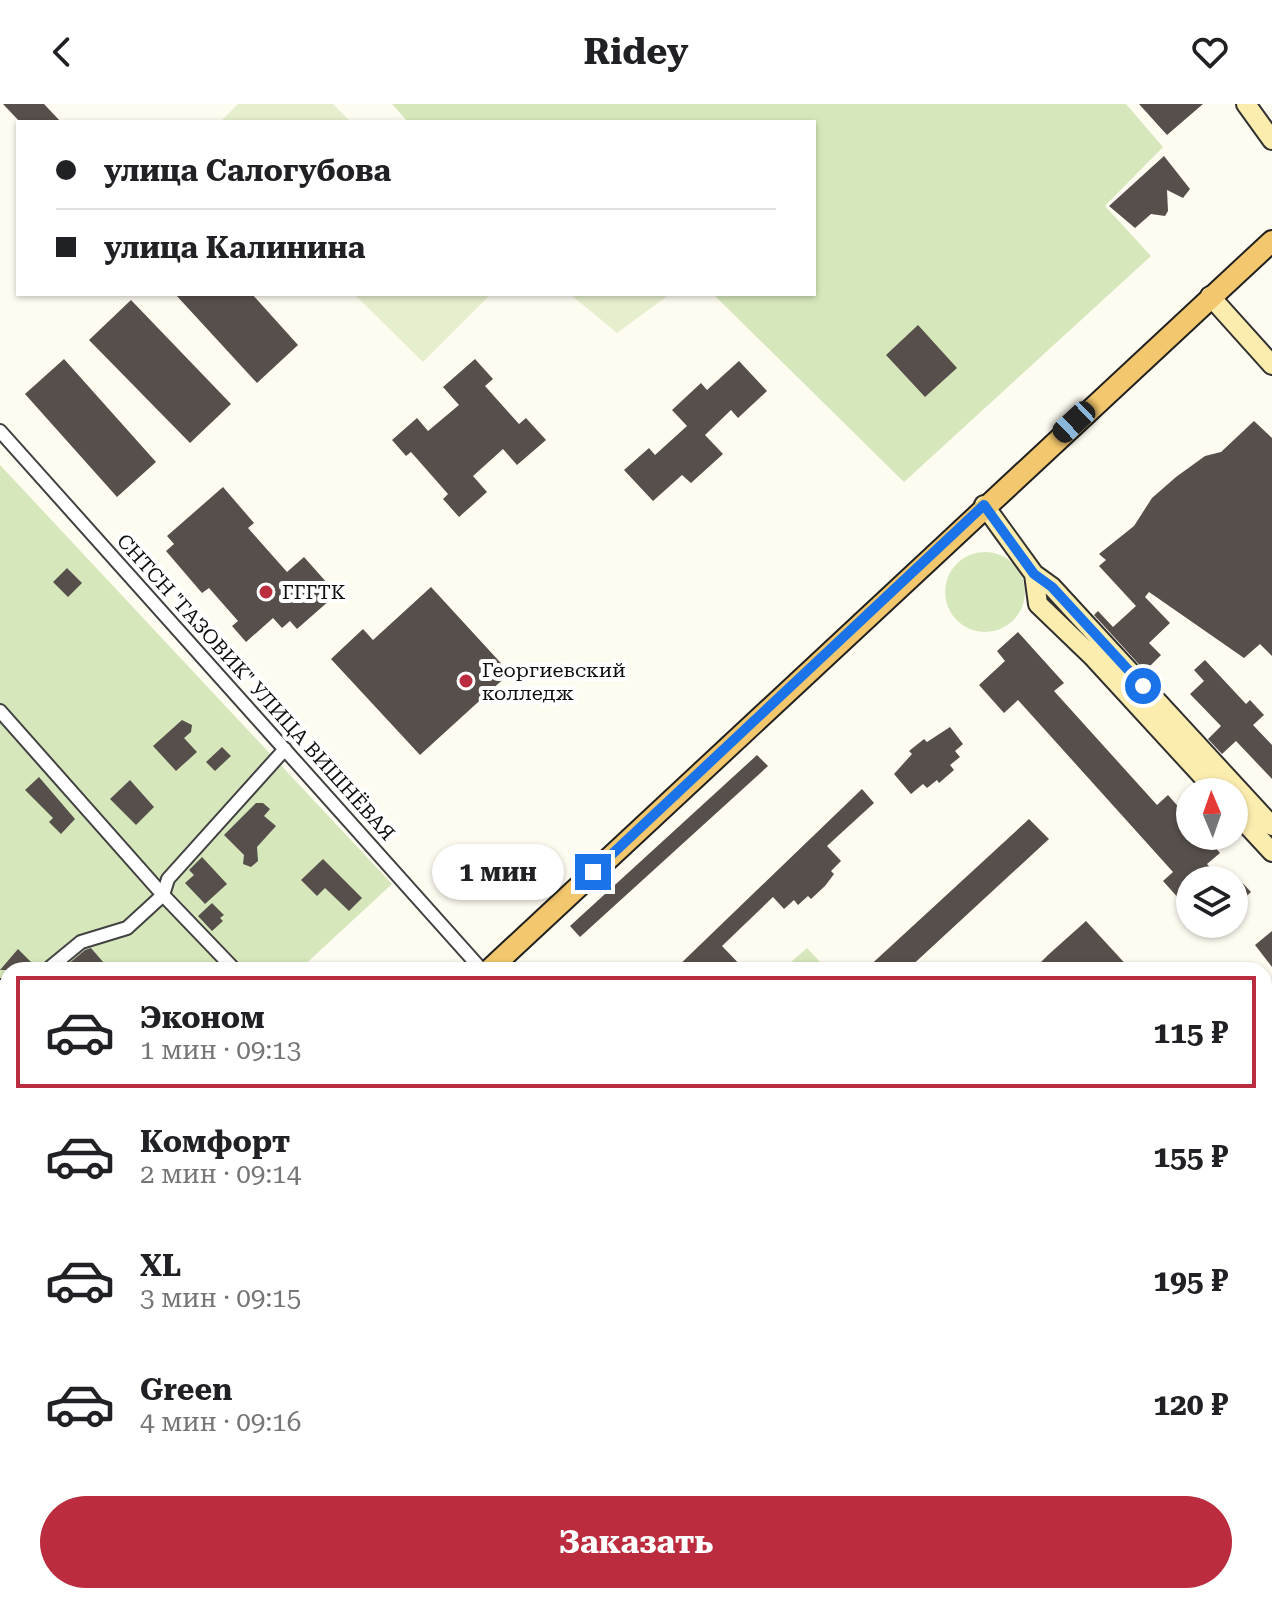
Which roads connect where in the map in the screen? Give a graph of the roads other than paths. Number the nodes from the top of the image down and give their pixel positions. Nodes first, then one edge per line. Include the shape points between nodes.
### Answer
1 (1246, 104) edge
2 (1272, 140) edge
3 (1272, 241) edge
4 (1210, 296) junction
5 (1272, 365) edge
6 (0, 431) edge
7 (984, 505) junction
8 (1034, 574) junction
9 (0, 711) edge
10 (285, 749) junction
11 (1204, 778) edge
12 (1248, 826) edge
13 (1272, 826) edge
14 (1272, 852) edge
15 (163, 895) junction
16 (57, 962) edge
17 (227, 962) edge
18 (475, 962) edge
19 (498, 962) edge

1 - 2 street
3 - 4 main road
4 - 5 street
4 - 7 main road
6 - 10 street, СНТСН "ГАЗОВИК" УЛИЦА ВИШНЁВАЯ
7 - 8 street
7 - 19 main road
8 - 11 street via 1038,604
8 - 13 street via 1052,587
9 - 15 street
10 - 15 street via 168,879
10 - 18 street, СНТСН "ГАЗОВИК" УЛИЦА ВИШНЁВАЯ
12 - 14 street
15 - 16 street via 127,928 81,942
15 - 17 street

